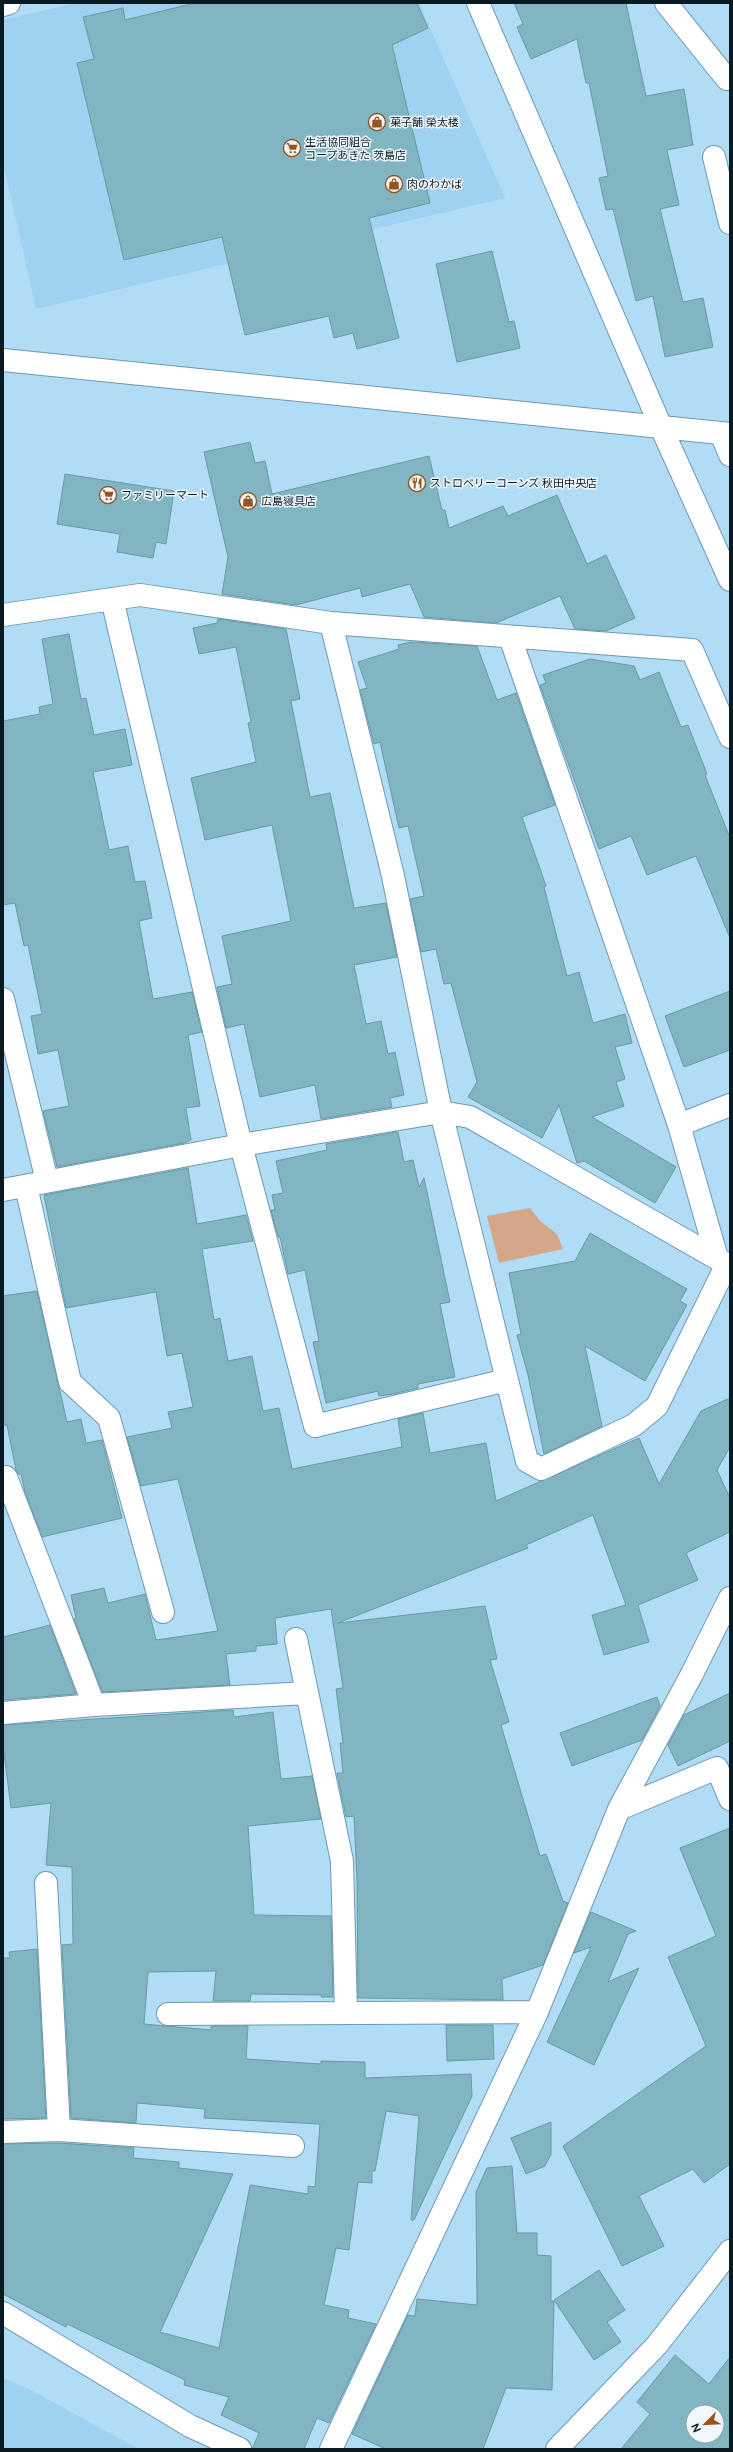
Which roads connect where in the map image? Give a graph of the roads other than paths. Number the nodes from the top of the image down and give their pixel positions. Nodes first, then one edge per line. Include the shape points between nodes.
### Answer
1 (9, 3) edge
2 (478, 3) edge
3 (666, 3) edge
4 (3, 4) edge
5 (727, 79) dead end
6 (714, 156) dead end
7 (730, 223) edge
8 (3, 360) edge
9 (661, 427) junction
10 (725, 433) edge
11 (730, 455) edge
12 (730, 580) edge
13 (112, 598) junction
14 (3, 615) edge
15 (331, 623) junction
16 (510, 637) junction
17 (730, 737) edge
18 (3, 999) edge
19 (730, 1105) edge
20 (441, 1112) junction
21 (679, 1125) junction
22 (241, 1145) junction
23 (36, 1184) junction
24 (3, 1190) edge
25 (725, 1263) edge
26 (507, 1380) junction
27 (6, 1477) dead end
28 (730, 1598) edge
29 (163, 1612) dead end
30 (296, 1639) dead end
31 (307, 1693) junction
32 (94, 1704) junction
33 (3, 1713) edge
34 (730, 1799) edge
35 (620, 1809) junction
36 (46, 1883) dead end
37 (537, 2012) junction
38 (168, 2014) dead end
39 (346, 2014) junction
40 (59, 2130) junction
41 (3, 2132) edge
42 (293, 2146) dead end
43 (730, 2251) edge
44 (3, 2313) edge
45 (240, 2449) edge
46 (331, 2449) edge
47 (557, 2449) edge

1 - 4 street
2 - 9 street
3 - 5 street
6 - 7 street
8 - 9 street
9 - 10 street
9 - 12 street
10 - 11 street
13 - 14 street
13 - 15 street via 140,596
13 - 22 street
15 - 16 street
15 - 20 street via 393,876
16 - 17 street via 692,650
16 - 21 street
18 - 23 street
19 - 21 street
20 - 22 street
20 - 25 street via 470,1117
20 - 26 street
21 - 25 street
22 - 23 street
22 - 26 street via 315,1426
23 - 24 street
23 - 29 street via 70,1382 109,1418
25 - 26 street via 658,1406 634,1425 541,1469 527,1460
27 - 32 street
28 - 35 street
30 - 31 street
31 - 32 street
31 - 39 street via 342,1861
32 - 33 street
34 - 35 street via 717,1768
35 - 37 street
36 - 40 street
37 - 39 street
37 - 46 street
38 - 39 street
40 - 41 street
40 - 42 street
43 - 47 street via 657,2345
44 - 45 street via 190,2426

